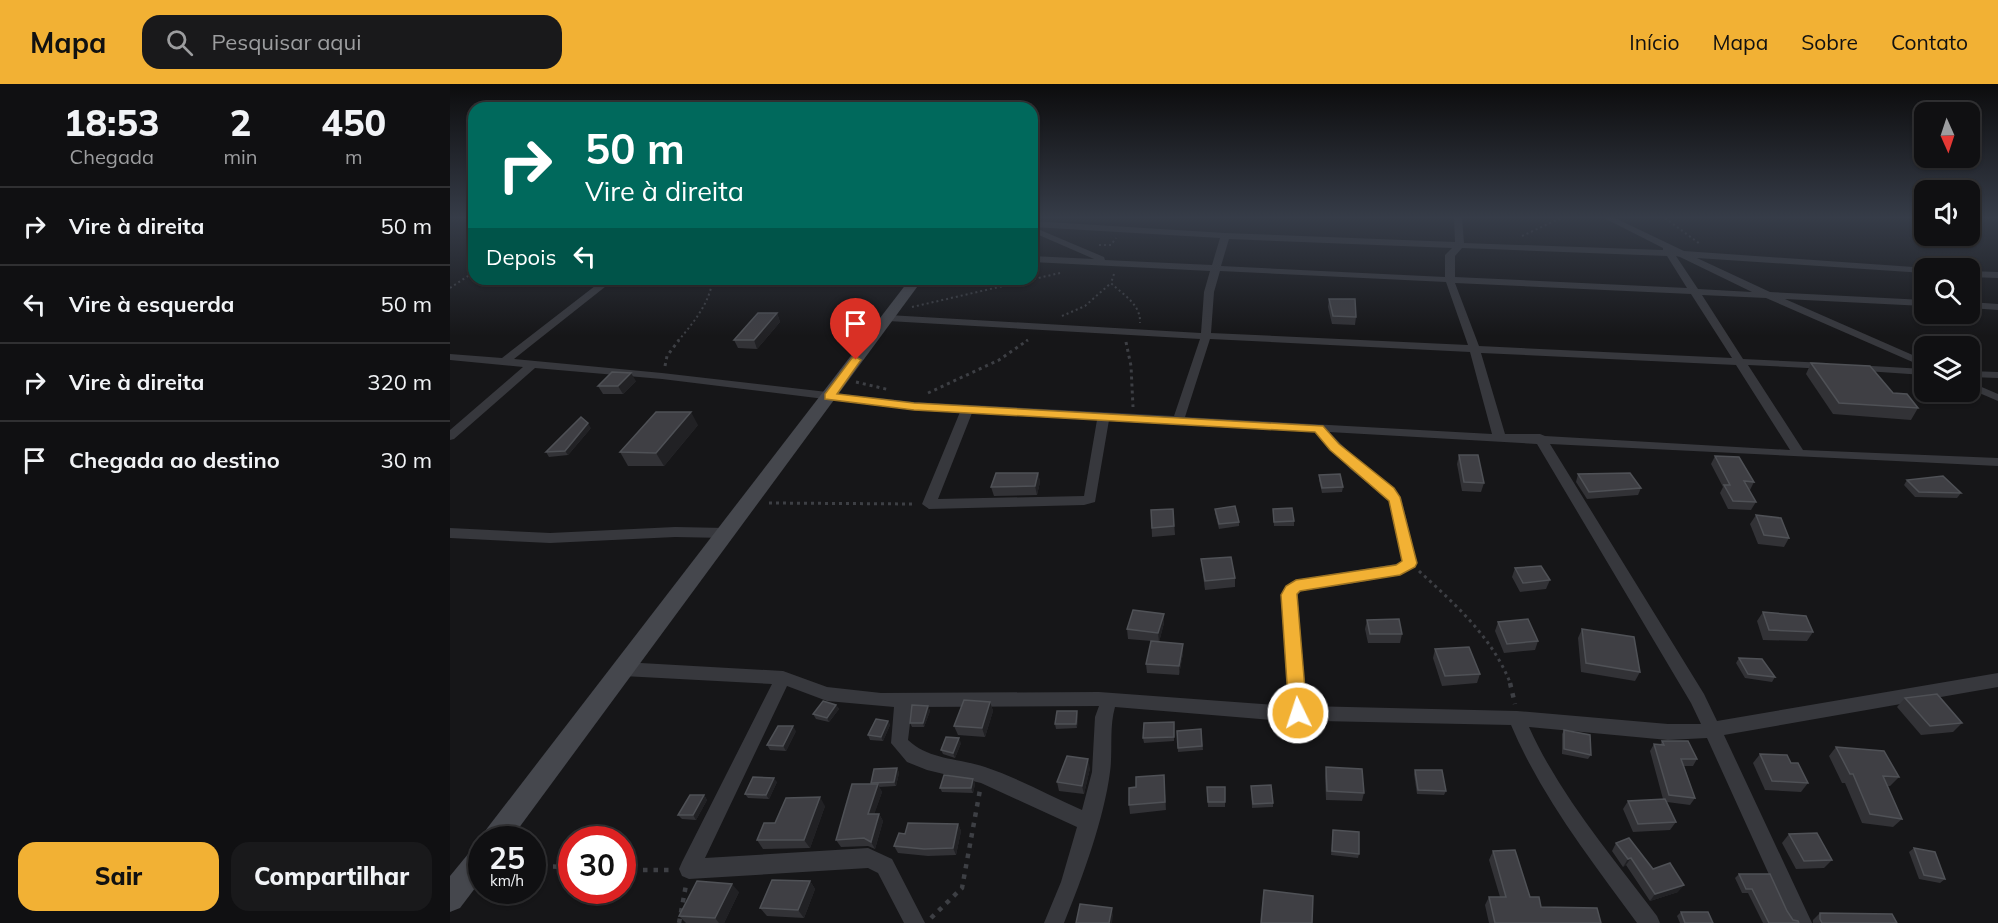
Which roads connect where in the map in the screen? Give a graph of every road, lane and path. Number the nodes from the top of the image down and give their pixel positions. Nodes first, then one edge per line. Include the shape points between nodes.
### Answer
1 (1097, 257) edge
2 (1219, 257) edge
3 (1450, 257) edge
4 (1673, 257) edge
5 (1691, 257) edge
6 (1735, 257) edge
7 (1038, 259) edge
8 (1110, 263) junction
9 (1215, 269) junction
10 (1914, 269) edge
11 (1059, 273) dead end
12 (1980, 275) edge
13 (468, 276) edge
14 (1998, 276) edge
15 (1038, 278) edge
16 (1450, 280) junction
17 (1111, 283) dead end
18 (602, 285) edge
19 (712, 285) edge
20 (912, 285) edge
21 (1011, 285) edge
22 (450, 288) edge
23 (1695, 292) junction
24 (1765, 294) junction
25 (1914, 302) edge
26 (1980, 306) edge
27 (1998, 307) edge
28 (890, 315) junction
29 (1045, 326) junction
30 (1206, 336) junction
31 (1474, 348) junction
32 (450, 357) edge
33 (1914, 360) edge
34 (504, 362) junction
35 (1738, 362) junction
36 (532, 365) junction
37 (1914, 371) edge
38 (1980, 374) edge
39 (1998, 375) edge
40 (662, 376) junction
41 (1980, 390) edge
42 (829, 397) junction
43 (1998, 398) edge
44 (914, 406) junction
45 (968, 408) junction
46 (1104, 416) junction
47 (1178, 421) junction
48 (1318, 428) junction
49 (450, 436) edge
50 (1499, 436) junction
51 (1540, 438) junction
52 (1799, 454) junction
53 (1998, 462) edge
54 (749, 502) junction
55 (929, 504) junction
56 (726, 533) junction
57 (450, 534) edge
58 (1410, 563) junction
59 (623, 669) junction
60 (783, 678) junction
61 (1998, 680) edge
62 (1109, 699) junction
63 (904, 700) junction
64 (1298, 713) junction
65 (1517, 718) junction
66 (1713, 730) junction
67 (983, 775) junction
68 (1087, 822) junction
69 (505, 826) edge
70 (689, 869) junction
71 (636, 870) edge
72 (468, 875) edge
73 (450, 898) edge
74 (679, 923) edge
75 (915, 923) edge
76 (925, 923) edge
77 (1054, 923) edge
78 (1650, 923) edge
79 (1802, 923) edge

1 - 8 street
2 - 9 street
3 - 16 street
4 - 23 street
5 - 24 street
6 - 10 street
7 - 8 street
8 - 9 street
9 - 16 street
9 - 30 street
11 - 15 path
12 - 14 street
13 - 22 path
16 - 23 street
16 - 31 street
17 - 29 path via 1085,306
18 - 34 street
19 - 40 path via 704,306 667,356
20 - 28 main road
21 - 28 path
23 - 24 street
23 - 35 street
24 - 25 street
24 - 33 street
26 - 27 street
28 - 29 street
28 - 42 main road
29 - 30 street
29 - 44 path via 999,360 923,396
30 - 31 street
30 - 47 street
31 - 35 street
31 - 50 street
32 - 34 street
34 - 36 street
35 - 37 street
35 - 52 street
36 - 40 street
36 - 49 street
38 - 39 street
40 - 42 street
41 - 43 street
42 - 44 street
42 - 54 main road
44 - 45 street
45 - 46 street
45 - 55 street
46 - 47 street
46 - 55 street via 1090,499
47 - 48 street
48 - 50 street
48 - 58 street via 1334,447 1396,500
50 - 51 street
51 - 52 street
51 - 66 street via 1667,646
52 - 53 street
54 - 55 path
54 - 56 main road
56 - 57 street via 550,538
56 - 59 main road
58 - 64 street via 1400,569 1296,586 1292,590 1290,616
58 - 65 path via 1474,625 1497,655 1514,696
59 - 60 street
59 - 69 main road
60 - 63 street via 828,694
60 - 70 street
61 - 66 street
62 - 63 street
62 - 64 street
62 - 68 street via 1104,717 1101,772
63 - 67 street via 899,736 905,749 927,762
64 - 65 street
65 - 66 street via 1668,732
65 - 78 street via 1532,753 1578,826
66 - 79 street
67 - 68 street
67 - 76 path via 962,888
68 - 77 street via 1071,882
70 - 71 path
70 - 74 path
70 - 75 street via 868,858 885,867
72 - 73 main road

